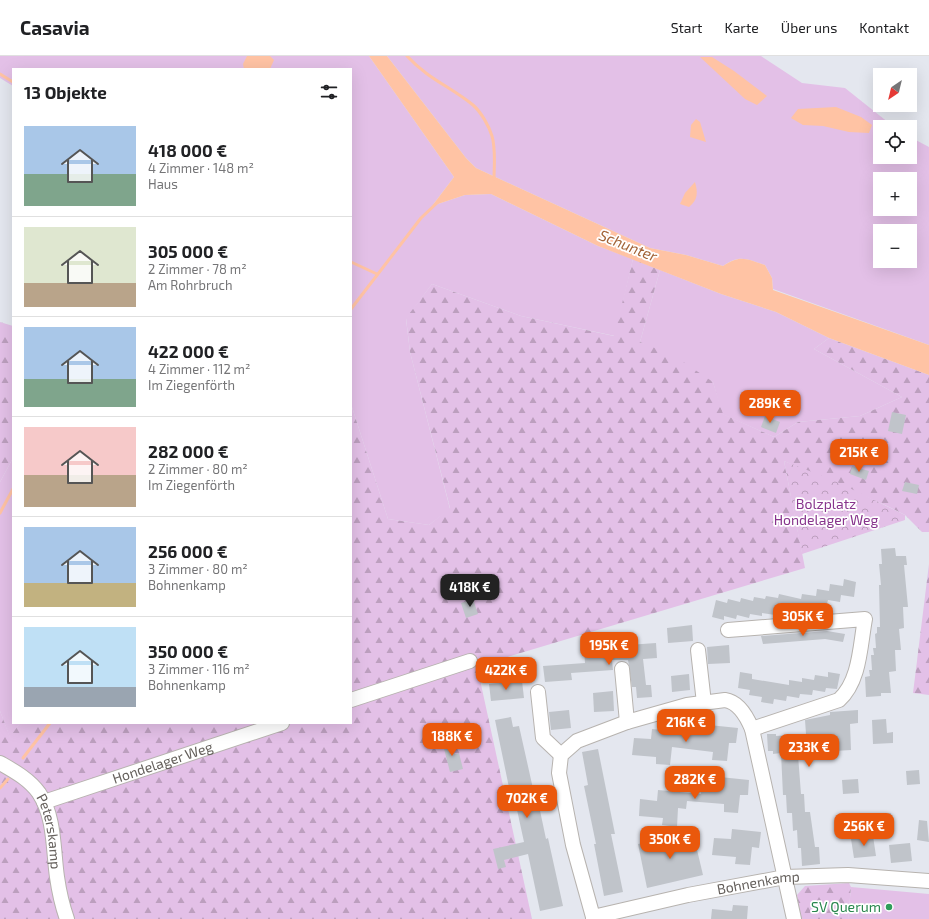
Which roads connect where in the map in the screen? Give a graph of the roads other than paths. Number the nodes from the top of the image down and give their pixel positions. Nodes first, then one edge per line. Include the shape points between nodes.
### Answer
1 (728, 630) dead end
2 (698, 650) dead end
3 (470, 660) dead end
4 (622, 669) dead end
5 (538, 692) dead end
6 (352, 700) edge
7 (704, 703) junction
8 (627, 722) junction
9 (279, 724) edge
10 (752, 729) junction
11 (561, 755) junction
12 (4, 765) edge
13 (44, 802) junction
14 (785, 877) junction
15 (929, 881) edge
16 (593, 918) edge
17 (67, 919) edge
18 (794, 919) edge

1 - 10 street via 865,620 852,684 839,700
2 - 7 street
3 - 6 street
4 - 8 street
5 - 11 street via 543,738
7 - 8 street via 687,705
7 - 10 street via 730,701 742,711
8 - 11 street via 577,741
9 - 13 street, Hondelager Weg
10 - 14 street
11 - 16 street via 559,773 573,845
12 - 13 street, Peterskamp via 33,786
13 - 17 street, Peterskamp via 50,822 57,879
14 - 15 street, Bohnenkamp via 848,875
14 - 16 street, Bohnenkamp via 688,895
14 - 18 street

